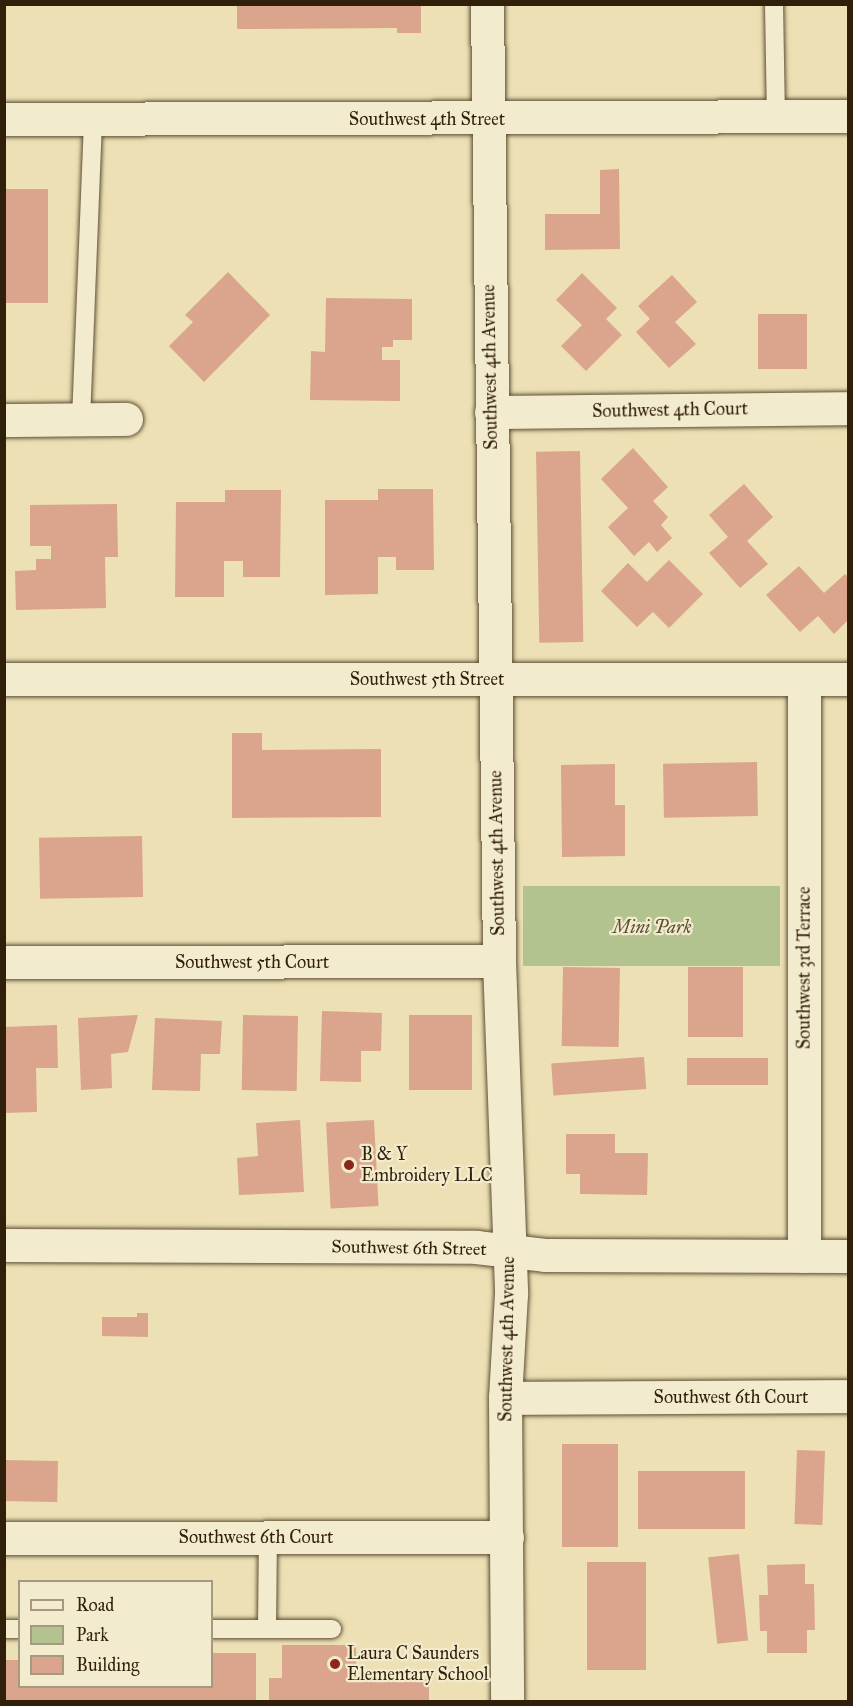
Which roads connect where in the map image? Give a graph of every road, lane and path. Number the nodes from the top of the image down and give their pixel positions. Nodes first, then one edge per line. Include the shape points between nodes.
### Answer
1 (487, 4) edge
2 (774, 4) edge
3 (776, 116) junction
4 (849, 116) edge
5 (4, 119) edge
6 (93, 119) junction
7 (487, 119) junction
8 (849, 408) edge
9 (491, 412) junction
10 (126, 419) dead end
11 (4, 420) edge
12 (81, 420) junction
13 (4, 679) edge
14 (495, 679) junction
15 (804, 679) junction
16 (849, 679) edge
17 (499, 961) junction
18 (4, 962) edge
19 (4, 1245) edge
20 (509, 1251) junction
21 (804, 1256) junction
22 (849, 1256) edge
23 (849, 1396) edge
24 (505, 1398) junction
25 (268, 1537) junction
26 (507, 1537) junction
27 (4, 1538) edge
28 (213, 1629) edge
29 (267, 1629) junction
30 (332, 1629) dead end
31 (507, 1701) edge

1 - 7 street, Southwest 4th Avenue
2 - 3 lane
3 - 4 street, Southwest 4th Street
3 - 7 street, Southwest 4th Street
5 - 6 street, Southwest 4th Street
6 - 7 street, Southwest 4th Street
6 - 12 lane
7 - 9 street, Southwest 4th Avenue
8 - 9 street, Southwest 4th Court
9 - 14 street, Southwest 4th Avenue
10 - 12 street
11 - 12 street
13 - 14 street, Southwest 5th Street
14 - 15 street, Southwest 5th Street
14 - 17 street, Southwest 4th Avenue
15 - 16 street, Southwest 5th Street
15 - 21 street, Southwest 3rd Terrace
17 - 18 street, Southwest 5th Court
17 - 20 street, Southwest 4th Avenue
19 - 20 street, Southwest 6th Street via 464,1247
20 - 21 street, Southwest 6th Street via 544,1255
20 - 24 street, Southwest 4th Avenue
21 - 22 street, Southwest 6th Street
23 - 24 street, Southwest 6th Court
24 - 26 street, Southwest 4th Avenue
25 - 26 street, Southwest 6th Court
25 - 27 street, Southwest 6th Court
25 - 29 lane
26 - 31 street, Southwest 4th Avenue
28 - 29 lane
29 - 30 lane

